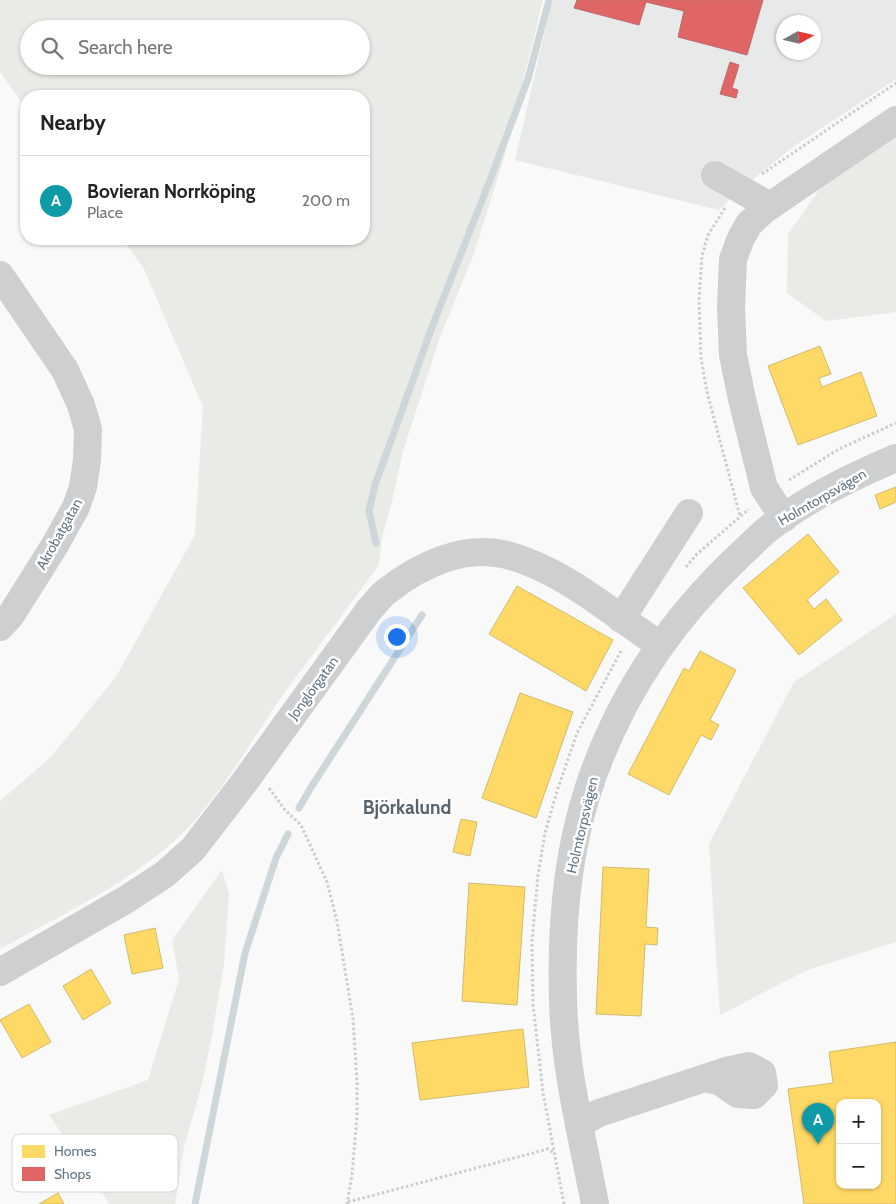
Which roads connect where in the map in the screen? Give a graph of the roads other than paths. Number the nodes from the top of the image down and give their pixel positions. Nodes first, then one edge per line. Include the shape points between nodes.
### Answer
1 (896, 120) edge
2 (715, 175) dead end
3 (770, 206) junction
4 (0, 275) edge
5 (896, 458) edge
6 (689, 513) dead end
7 (784, 518) junction
8 (628, 624) junction
9 (0, 627) edge
10 (660, 646) junction
11 (0, 972) edge
12 (705, 1078) dead end
13 (579, 1124) junction
14 (596, 1204) edge

1 - 3 street
2 - 3 street
3 - 7 street via 749,224 733,259 733,355 764,488
4 - 9 street, Akrobatgatan via 65,370 88,429 83,487 76,507 55,546
5 - 7 street, Holmtorpsvägen via 850,479
6 - 8 street
7 - 10 street, Holmtorpsvägen via 717,577 693,602
8 - 10 street, Jonglörgatan
8 - 11 street, Jonglörgatan via 545,570 506,555 485,552 456,555 424,567 386,592 369,610 193,849 127,899
10 - 13 street, Holmtorpsvägen via 626,699 604,745 587,792 572,854 564,910 563,999
12 - 13 street via 600,1113
13 - 14 street, Holmtorpsvägen

